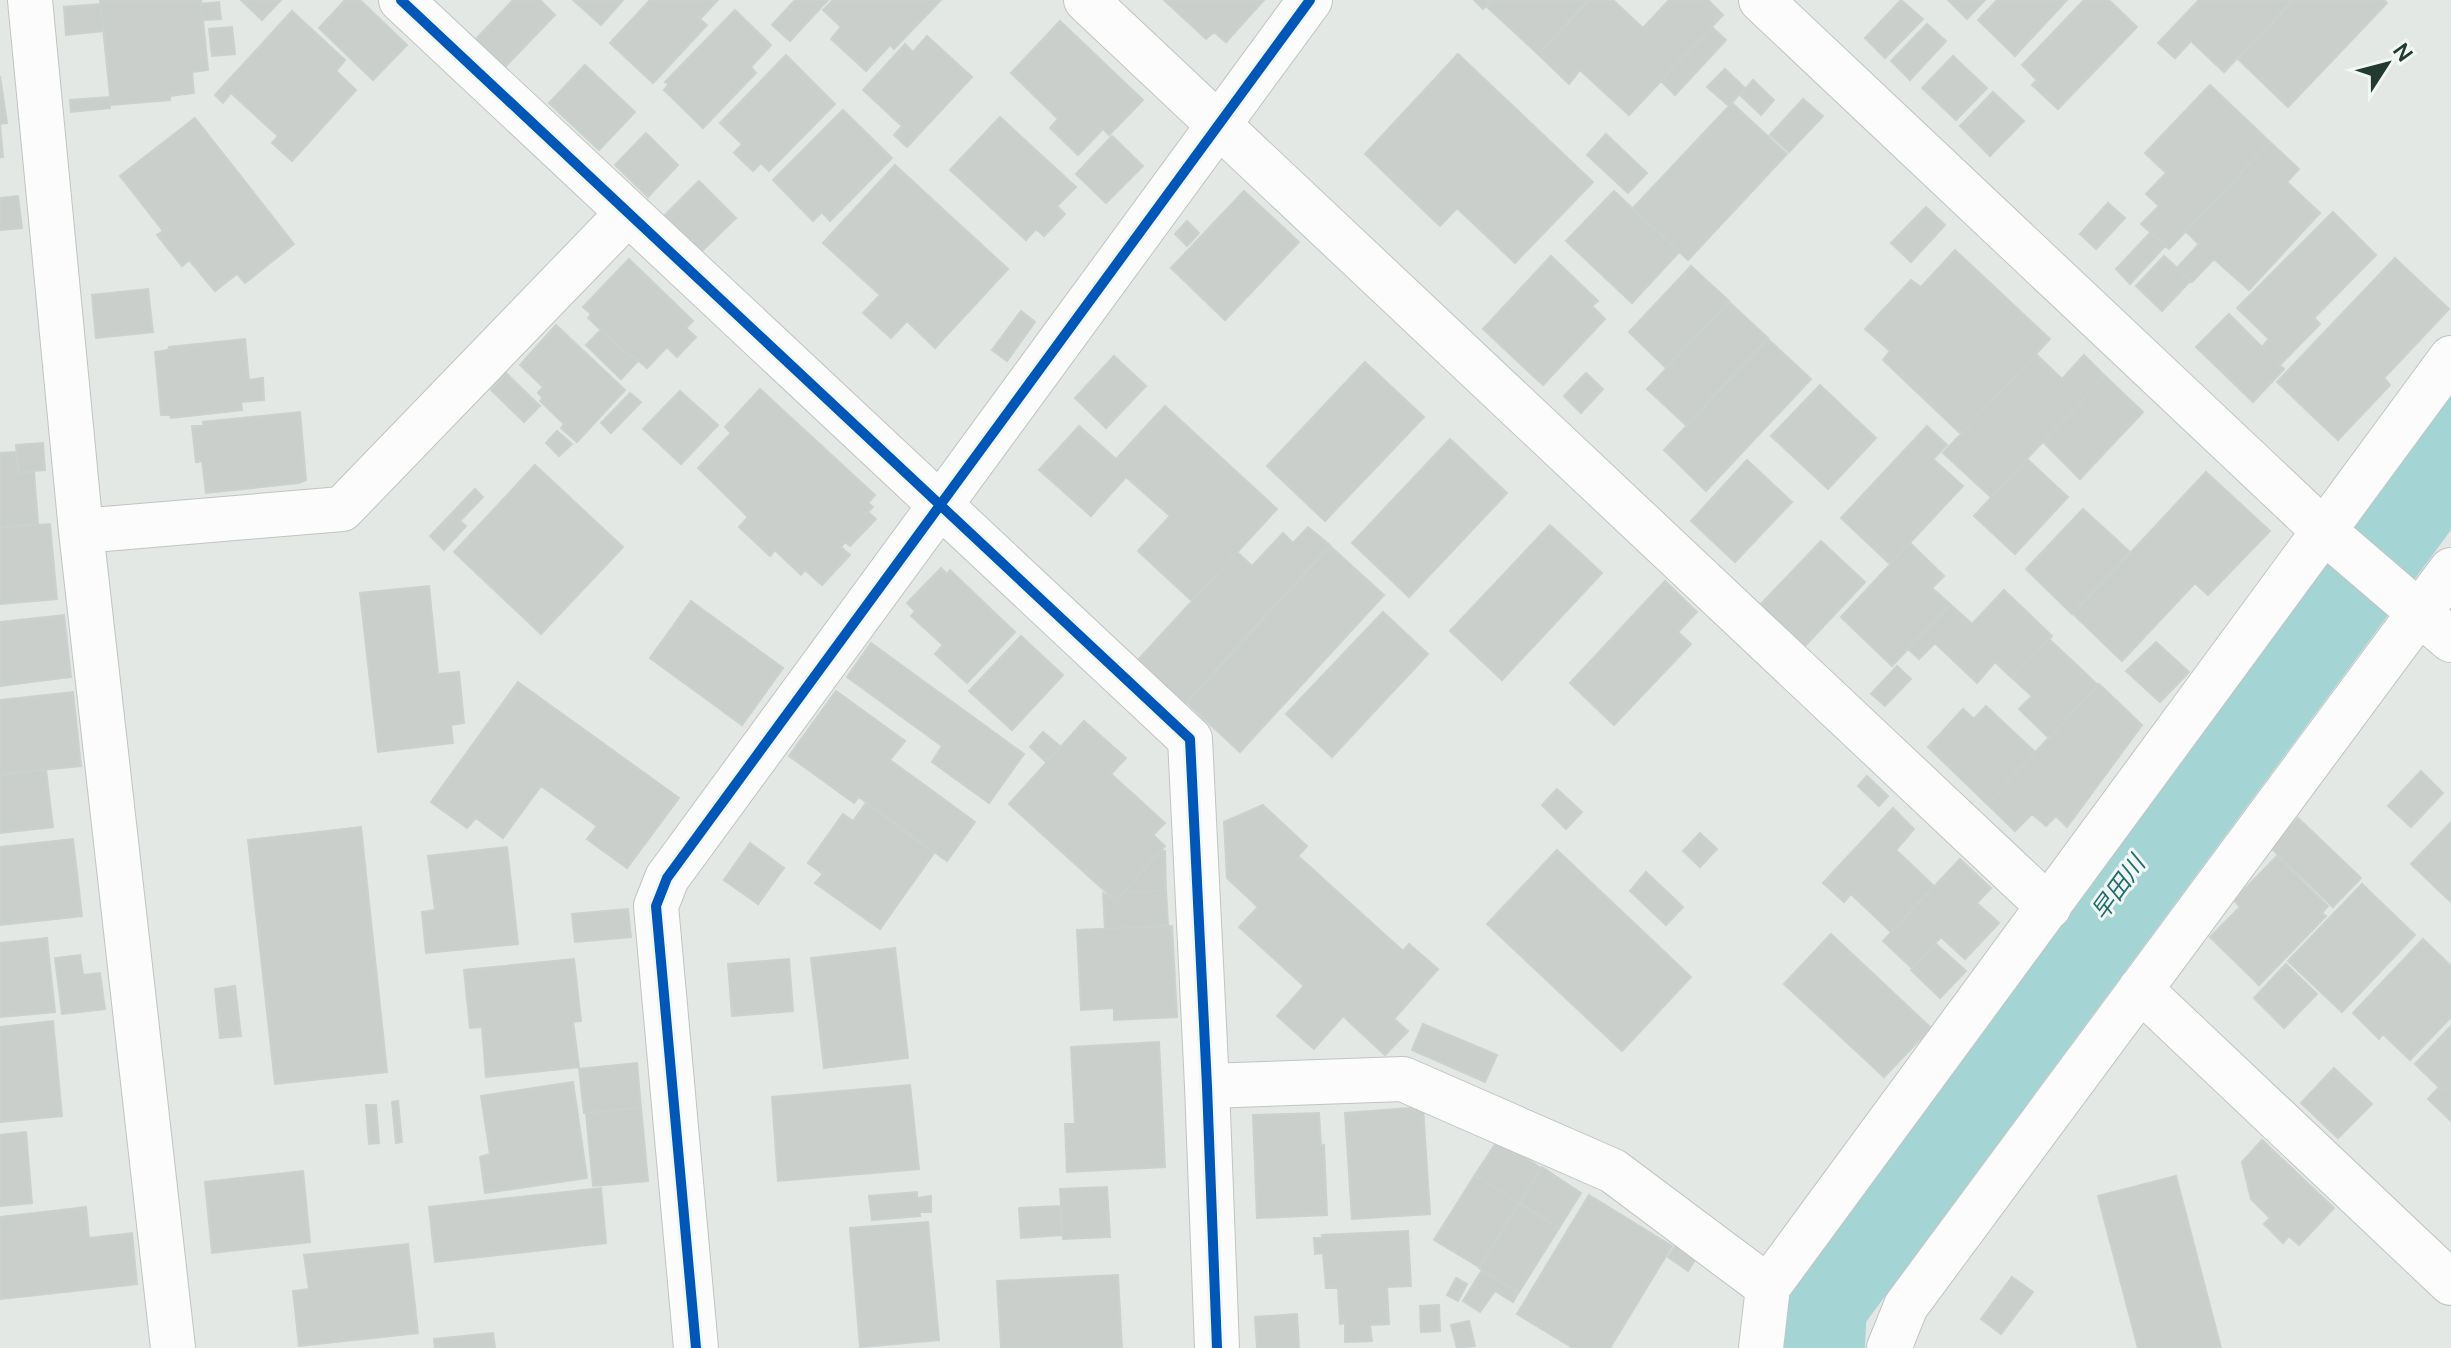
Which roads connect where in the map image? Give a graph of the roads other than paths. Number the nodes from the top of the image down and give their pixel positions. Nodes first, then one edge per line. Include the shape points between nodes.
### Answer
1 (30, 0) edge
2 (401, 0) edge
3 (1086, 0) edge
4 (1310, 0) edge
5 (1761, 0) edge
6 (1219, 122) junction
7 (627, 214) junction
8 (2451, 358) edge
9 (940, 508) junction
10 (81, 531) junction
11 (2332, 538) junction
12 (2451, 570) edge
13 (2425, 617) edge
14 (2049, 907) junction
15 (2140, 989) junction
16 (1207, 1086) junction
17 (2451, 1283) edge
18 (1768, 1287) junction
19 (173, 1348) edge
20 (696, 1348) edge
21 (1217, 1348) edge
22 (1761, 1348) edge
23 (1889, 1348) edge

1 - 10 street
2 - 7 street
3 - 6 street
4 - 6 street
5 - 11 street
6 - 9 street
6 - 14 street
7 - 9 street
7 - 10 street via 342,509
8 - 11 street
9 - 16 street via 1190,739
9 - 20 street via 667,878 656,906
10 - 19 street
11 - 13 street
11 - 14 street
12 - 13 street
13 - 15 street
14 - 18 street
15 - 17 street
15 - 23 street via 1906,1306
16 - 18 street via 1403,1079 1613,1171
16 - 21 street
18 - 22 street

